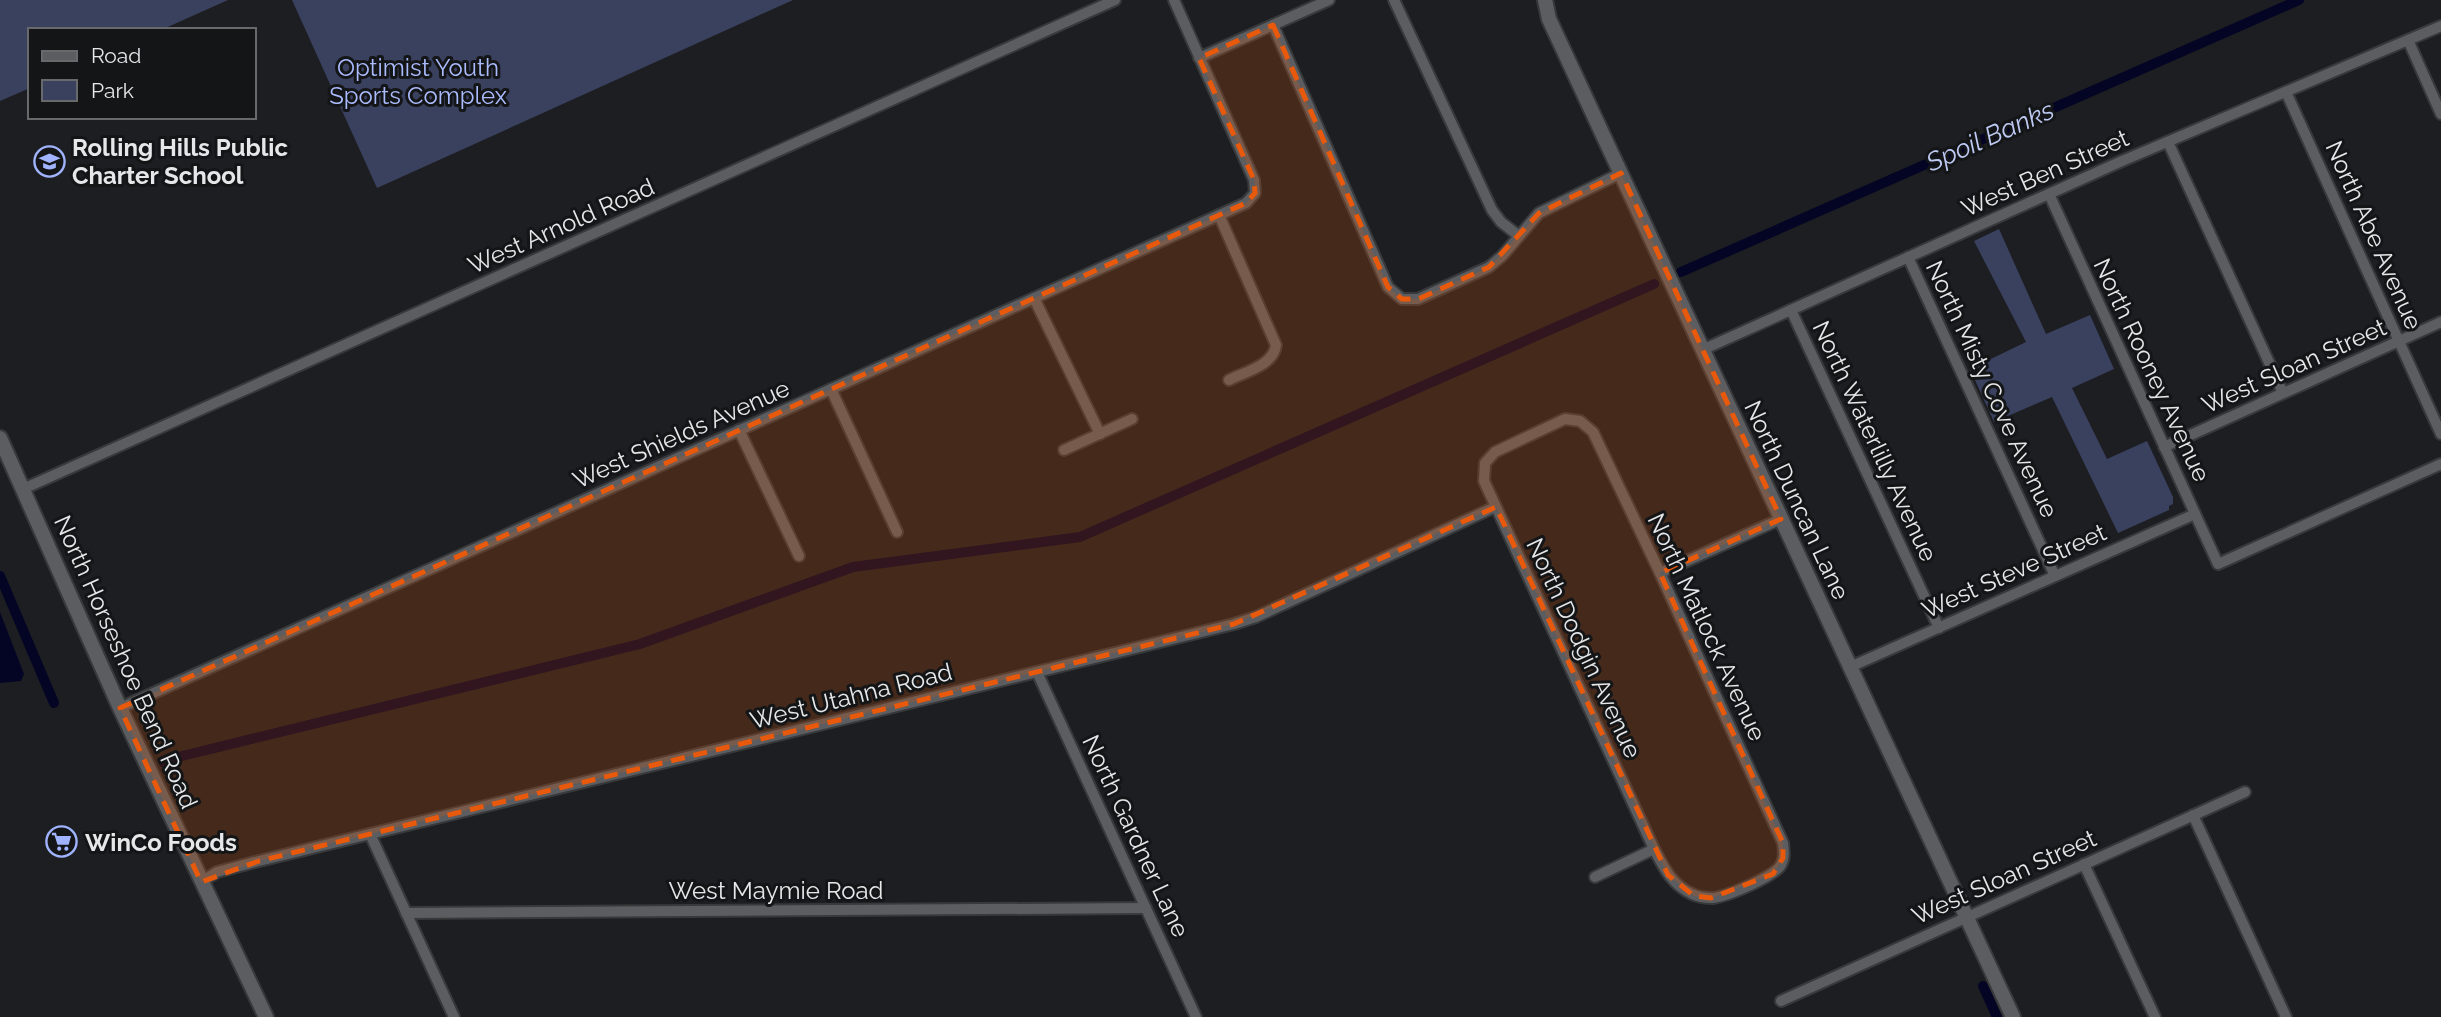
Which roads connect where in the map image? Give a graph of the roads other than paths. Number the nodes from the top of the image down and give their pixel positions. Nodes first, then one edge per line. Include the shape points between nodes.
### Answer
1 (1115, 0) edge
2 (1174, 0) edge
3 (1329, 0) edge
4 (1394, 0) edge
5 (1545, 0) edge
6 (1273, 25) junction
7 (2441, 26) edge
8 (2408, 40) junction
9 (1199, 58) junction
10 (2286, 92) junction
11 (2441, 113) edge
12 (2168, 142) junction
13 (1620, 173) junction
14 (2049, 194) junction
15 (1219, 215) junction
16 (1519, 236) junction
17 (1908, 257) junction
18 (1034, 298) junction
19 (1791, 310) junction
20 (2441, 323) edge
21 (2399, 341) junction
22 (1702, 350) junction
23 (1229, 380) dead end
24 (831, 389) junction
25 (2283, 393) junction
26 (1132, 419) dead end
27 (1580, 421) joint
28 (739, 430) junction
29 (1100, 434) junction
30 (2441, 434) edge
31 (0, 438) edge
32 (2164, 447) junction
33 (1064, 450) dead end
34 (2441, 464) edge
35 (23, 489) junction
36 (1496, 507) junction
37 (2195, 513) junction
38 (1781, 519) junction
39 (897, 532) dead end
40 (799, 556) dead end
41 (1660, 573) junction
42 (2054, 576) junction
43 (1939, 628) junction
44 (1850, 667) junction
45 (1037, 672) junction
46 (120, 708) junction
47 (2245, 792) dead end
48 (2193, 815) junction
49 (370, 834) junction
50 (1654, 849) junction
51 (1783, 858) joint
52 (2084, 864) junction
53 (1595, 877) dead end
54 (201, 882) junction
55 (1146, 908) junction
56 (406, 913) junction
57 (1966, 917) junction
58 (1780, 1001) dead end
59 (266, 1017) edge
60 (454, 1017) edge
61 (1196, 1017) edge
62 (2013, 1017) edge
63 (2155, 1017) edge
64 (2287, 1017) edge

1 - 35 street, West Arnold Road
2 - 9 street
3 - 6 street
4 - 16 street via 1492,210
5 - 13 street, North Duncan Lane via 1549,19
6 - 9 street
6 - 16 street via 1388,287 1402,299 1418,299 1483,270
7 - 8 street, West Ben Street
8 - 10 street, West Ben Street
8 - 11 street
9 - 15 street, West Shields Avenue via 1254,180 1255,193 1246,203
10 - 12 street, West Ben Street
10 - 21 street, North Abe Avenue
12 - 14 street, West Ben Street
12 - 25 street
13 - 16 street via 1539,213
13 - 22 street, North Duncan Lane
14 - 17 street, West Ben Street
14 - 32 street, North Rooney Avenue
15 - 18 street, West Shields Avenue
15 - 23 street via 1275,339 1275,352 1267,362
17 - 19 street, West Ben Street
17 - 42 street, North Misty Cove Avenue
18 - 24 street, West Shields Avenue
18 - 29 street
19 - 22 street, West Ben Street
19 - 43 street, North Waterlilly Avenue
20 - 21 street, West Sloan Street
21 - 25 street, West Sloan Street
21 - 30 street, North Abe Avenue
22 - 38 street, North Duncan Lane
24 - 28 street, West Shields Avenue
24 - 39 street
25 - 32 street, West Sloan Street
26 - 29 street
27 - 36 street, North Dodgin Avenue via 1565,419 1495,452 1485,463 1484,481
27 - 41 street, North Matlock Avenue via 1593,432
28 - 40 street
28 - 46 street, West Shields Avenue
29 - 33 street
31 - 35 street, North Horseshoe Bend Road
32 - 37 street, North Rooney Avenue
34 - 37 street, North Rooney Avenue via 2218,564
35 - 46 street, North Horseshoe Bend Road
36 - 45 street, West Utahna Road via 1256,617
36 - 50 street, North Dodgin Avenue
37 - 42 street, West Steve Street
38 - 41 street
38 - 44 street, North Duncan Lane
41 - 51 street, North Matlock Avenue via 1783,843
42 - 43 street, West Steve Street
43 - 44 street, West Steve Street
44 - 57 street, North Duncan Lane
45 - 49 street, West Utahna Road
45 - 55 street, North Gardner Lane
46 - 54 street, North Horseshoe Bend Road
47 - 48 street, West Sloan Street
48 - 52 street, West Sloan Street
48 - 64 street
49 - 54 street, West Utahna Road via 216,872
49 - 56 street
50 - 51 street, North Dodgin Avenue via 1677,886 1694,896 1712,898 1773,873
50 - 53 street
52 - 57 street, West Sloan Street
52 - 63 street
54 - 59 street, North Horseshoe Bend Road
55 - 56 street, West Maymie Road
55 - 61 street, North Gardner Lane
56 - 60 street
57 - 58 street, West Sloan Street
57 - 62 street, North Duncan Lane

